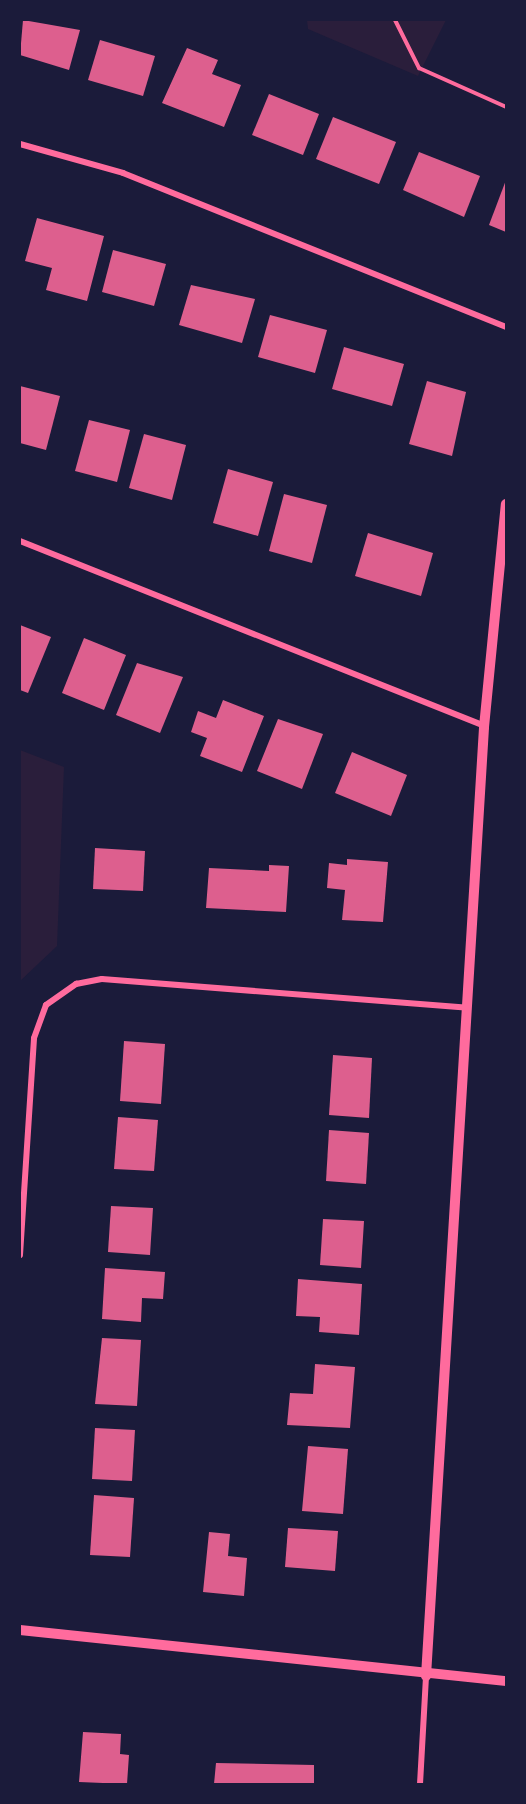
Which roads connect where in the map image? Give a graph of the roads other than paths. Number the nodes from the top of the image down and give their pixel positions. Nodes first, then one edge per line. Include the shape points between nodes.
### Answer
1 (20, 144) edge
2 (507, 327) edge
3 (507, 504) edge
4 (20, 541) edge
5 (484, 727) junction
6 (468, 1008) junction
7 (20, 1255) edge
8 (20, 1630) edge
9 (426, 1676) junction
10 (507, 1681) edge
11 (420, 1785) edge

1 - 2 street via 123,173
3 - 5 street
4 - 5 street
5 - 6 street
6 - 7 street via 102,980 76,984 46,1005 34,1038
6 - 9 street
8 - 9 street
9 - 10 street
9 - 11 street

